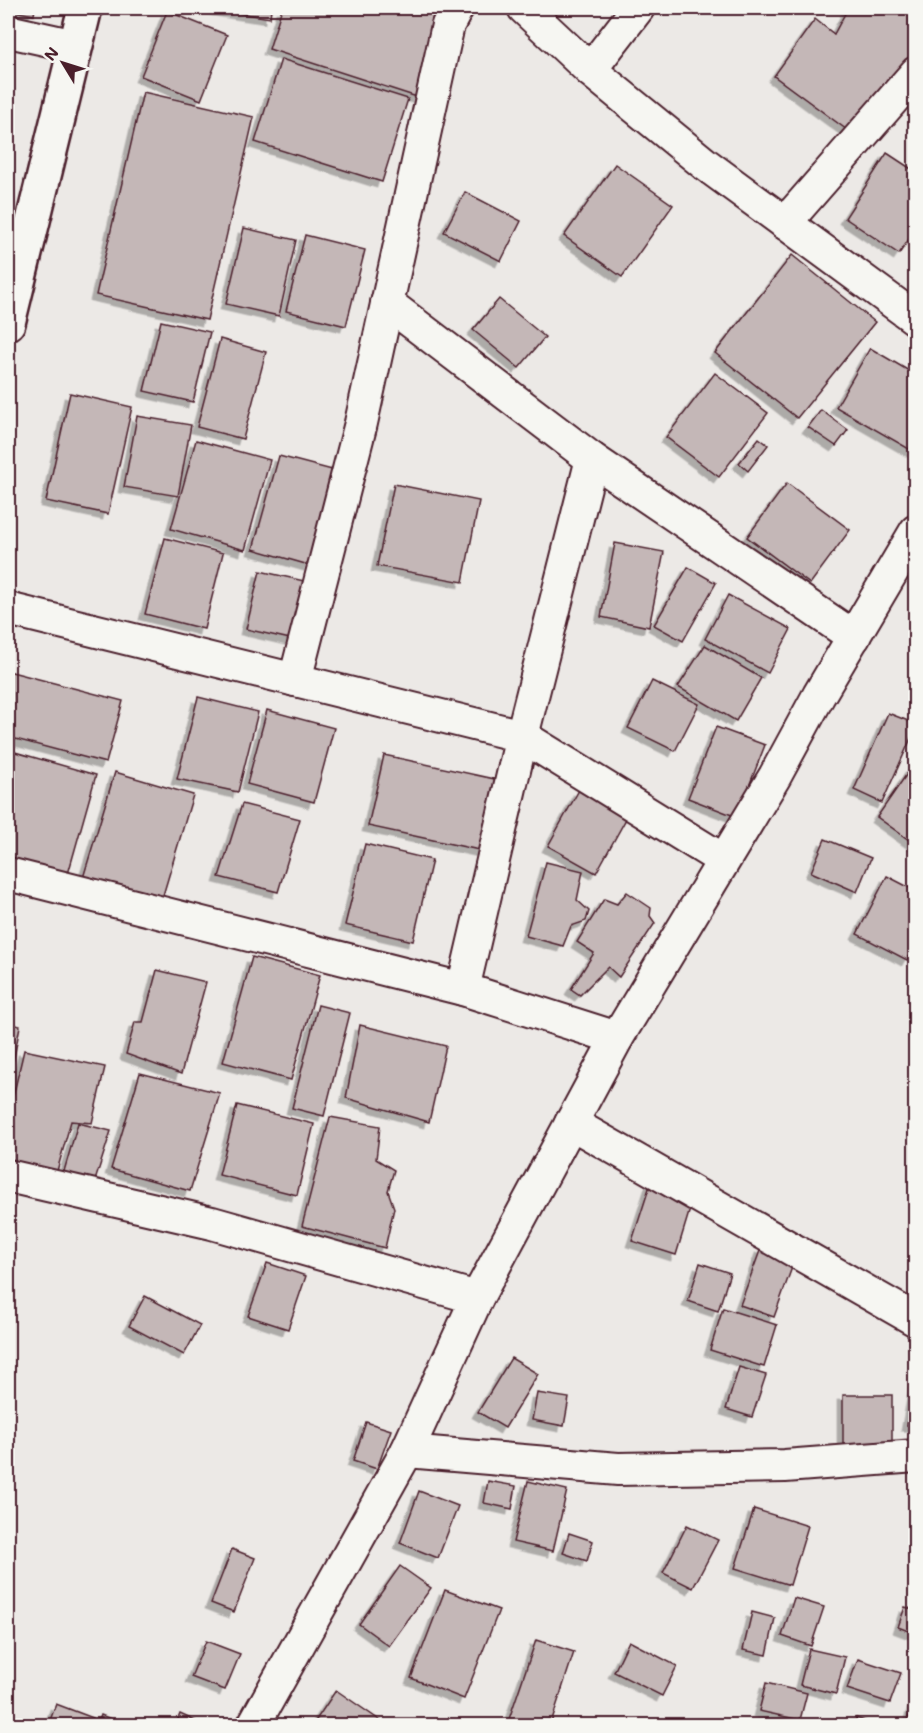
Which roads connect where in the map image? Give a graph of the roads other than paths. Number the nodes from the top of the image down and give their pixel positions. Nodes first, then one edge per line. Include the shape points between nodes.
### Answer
1 (85, 8) edge
2 (457, 8) edge
3 (524, 8) edge
4 (638, 8) edge
5 (8, 31) edge
6 (76, 46) junction
7 (590, 70) junction
8 (915, 73) edge
9 (785, 223) junction
10 (387, 303) junction
11 (915, 319) edge
12 (8, 323) edge
13 (592, 459) junction
14 (915, 531) edge
15 (8, 609) edge
16 (854, 637) junction
17 (295, 680) junction
18 (522, 736) junction
19 (723, 861) junction
20 (8, 874) edge
21 (463, 989) junction
22 (617, 1038) junction
23 (571, 1124) junction
24 (8, 1176) edge
25 (477, 1299) junction
26 (915, 1320) edge
27 (406, 1451) junction
28 (915, 1456) edge
29 (254, 1725) edge

1 - 6 main road
2 - 10 street via 448,25
3 - 7 street
4 - 7 street
5 - 6 street
6 - 12 main road
7 - 9 street
8 - 9 street
9 - 11 street
10 - 13 street
10 - 17 street via 361,423
13 - 16 street
13 - 18 street
14 - 16 street
15 - 17 street
16 - 19 street
17 - 18 street
18 - 19 street
18 - 21 street
19 - 22 street
20 - 21 street
21 - 22 street
22 - 23 street
23 - 25 street
23 - 26 street
24 - 25 street via 212,1223
25 - 27 street
27 - 28 street via 618,1469 785,1467
27 - 29 street

